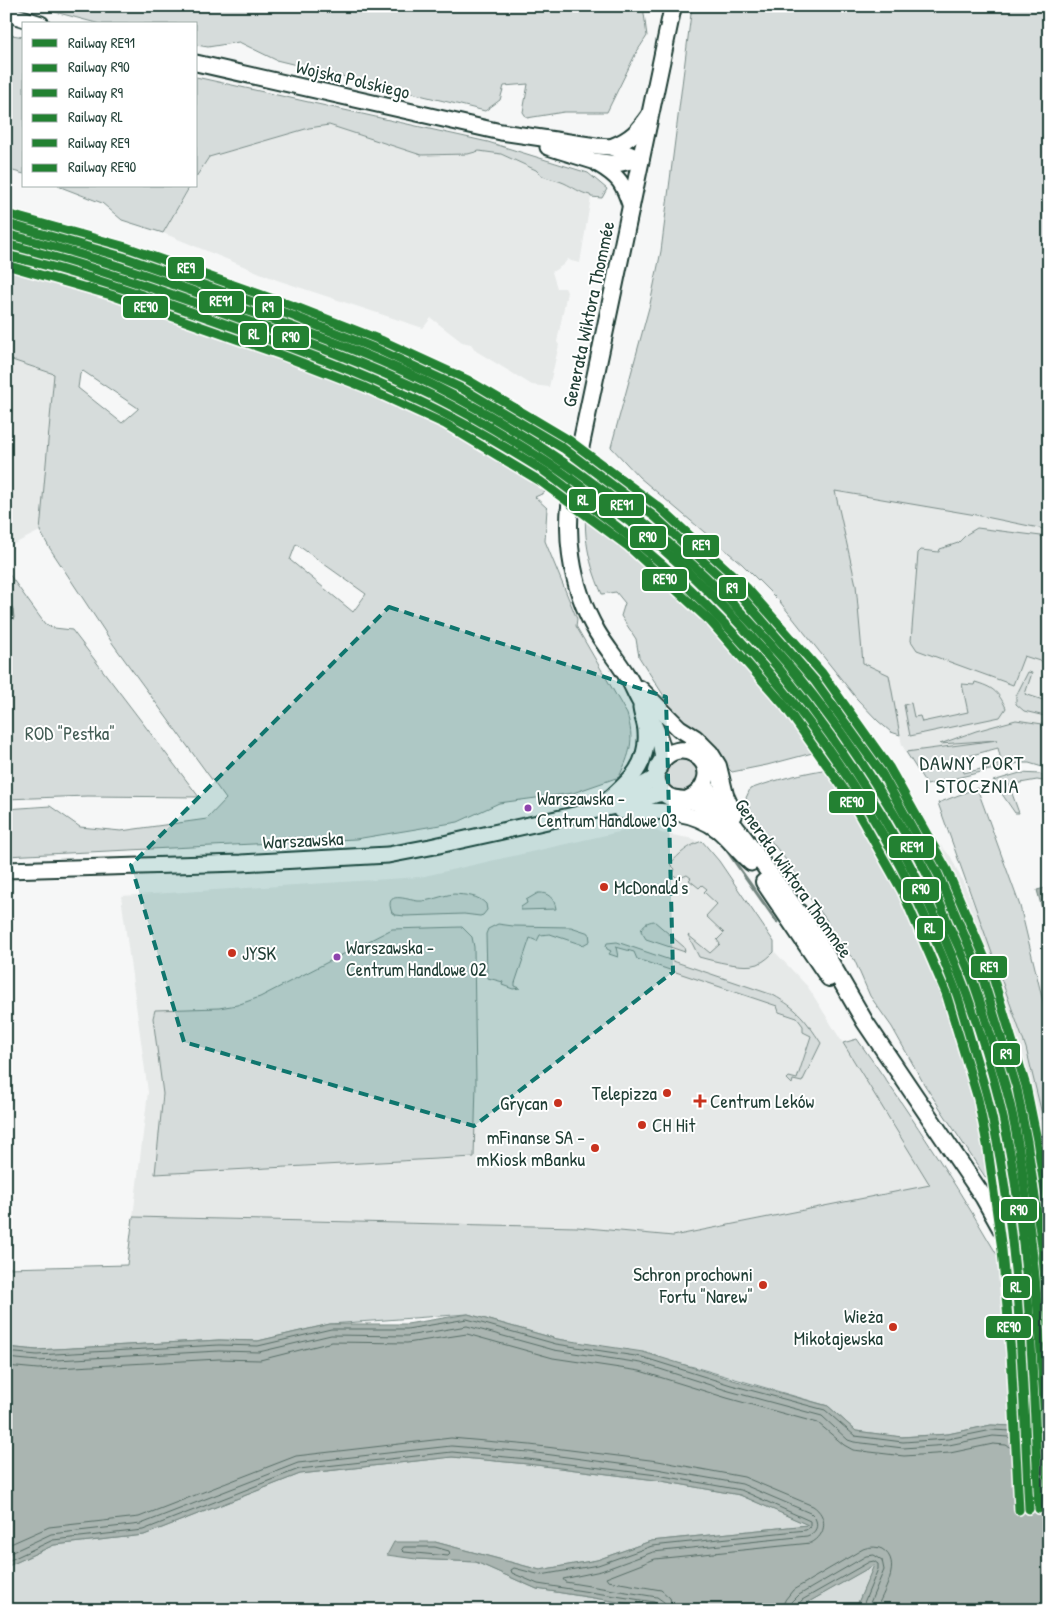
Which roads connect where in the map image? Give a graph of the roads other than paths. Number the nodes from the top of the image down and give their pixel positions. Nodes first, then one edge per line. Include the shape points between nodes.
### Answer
1 (673, 6) edge
2 (6, 13) edge
3 (35, 22) edge
4 (198, 63) edge
5 (650, 114) junction
6 (501, 132) junction
7 (611, 147) junction
8 (641, 159) junction
9 (593, 160) junction
10 (631, 207) junction
11 (639, 693) junction
12 (680, 750) junction
13 (663, 759) junction
14 (656, 776) junction
15 (705, 784) junction
16 (664, 794) junction
17 (688, 799) junction
18 (597, 810) junction
19 (744, 838) junction
20 (751, 863) junction
21 (6, 870) edge
22 (865, 1022) junction
23 (1049, 1509) edge

1 - 5 main road, Generała Wiktora Thommée
2 - 3 main road
4 - 6 main road, Wojska Polskiego
5 - 7 main road via 638,132
5 - 8 main road, Generała Wiktora Thommée
6 - 7 main road, Wojska Polskiego
6 - 9 main road, Wojska Polskiego
7 - 8 main road, Wojska Polskiego
8 - 9 main road, Wojska Polskiego via 617,164
8 - 10 main road, Generała Wiktora Thommée
9 - 10 main road, Wojska Polskiego via 616,174
10 - 11 main road, Generała Wiktora Thommée via 574,478 569,545 579,593 597,631
11 - 12 main road, Generała Wiktora Thommée
11 - 13 main road, Generała Wiktora Thommée via 663,749
11 - 18 main road via 646,730 642,762 631,779
11 - 19 main road via 710,753 718,766 725,795
12 - 13 main road
12 - 15 main road via 693,752 703,762 707,774
13 - 14 main road
14 - 16 main road
14 - 18 main road, Warszawska
15 - 17 main road via 700,793
15 - 19 main road, Generała Wiktora Thommée via 711,797
16 - 17 main road via 676,800
16 - 18 main road, Warszawska
17 - 20 main road, Generała Wiktora Thommée via 700,803 728,830
18 - 20 main road via 685,814 718,830
18 - 21 main road, Warszawska via 388,855
19 - 22 main road, Generała Wiktora Thommée via 814,934
20 - 22 main road, Generała Wiktora Thommée via 836,988
22 - 23 main road, Generała Wiktora Thommée via 984,1198 1007,1237 1022,1272 1038,1342

